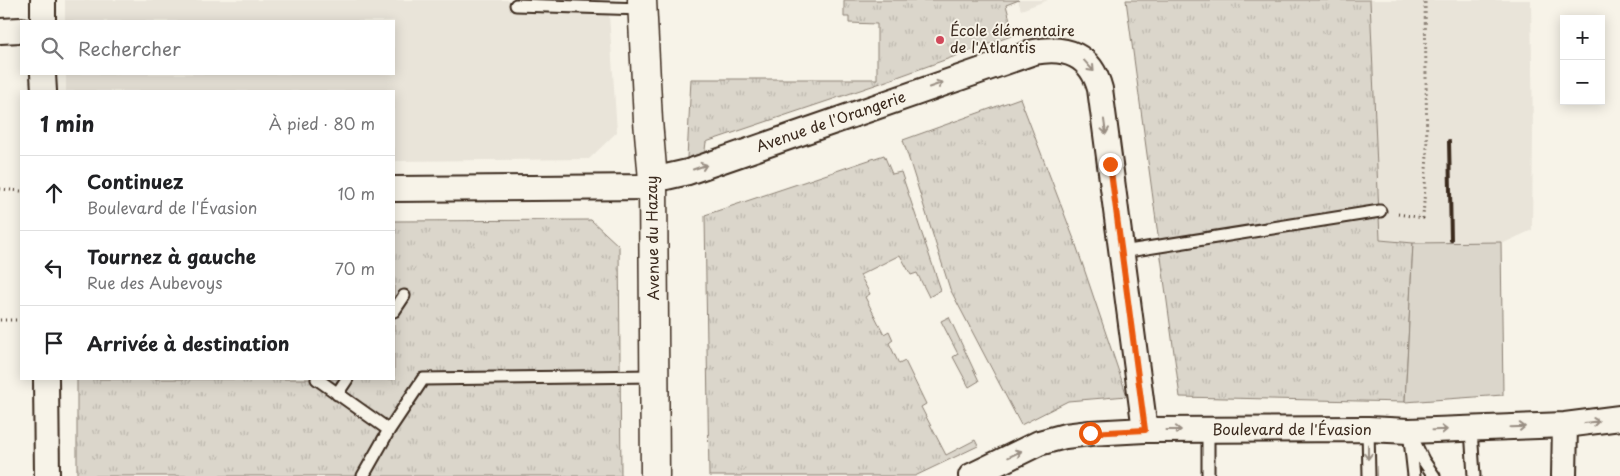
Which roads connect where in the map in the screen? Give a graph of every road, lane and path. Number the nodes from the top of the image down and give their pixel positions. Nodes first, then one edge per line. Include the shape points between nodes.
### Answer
1 (43, 0) edge
2 (1425, 0) edge
3 (516, 5) dead end
4 (642, 5) edge
5 (43, 20) edge
6 (20, 30) edge
7 (0, 31) edge
8 (44, 75) edge
9 (44, 90) edge
10 (653, 183) junction
11 (0, 189) edge
12 (395, 189) edge
13 (20, 191) edge
14 (1380, 212) joint
15 (1122, 252) junction
16 (404, 296) dead end
17 (395, 310) edge
18 (0, 320) edge
19 (20, 320) edge
20 (654, 376) junction
21 (46, 380) edge
22 (318, 380) edge
23 (346, 380) edge
24 (337, 394) junction
25 (1620, 418) edge
26 (1564, 425) junction
27 (1368, 429) junction
28 (1471, 429) junction
29 (389, 430) junction
30 (1145, 430) junction
31 (1208, 430) junction
32 (1408, 431) junction
33 (47, 476) edge
34 (363, 476) edge
35 (655, 476) edge
36 (971, 476) edge
37 (1208, 476) edge
38 (1369, 476) edge
39 (1414, 476) edge
40 (1434, 476) edge
41 (1474, 476) edge
42 (1564, 476) edge

1 - 5 street
2 - 14 path via 1427,155 1423,218
3 - 4 lane
4 - 10 street, Avenue du Hazay
6 - 7 street
8 - 9 street
10 - 12 street, Avenue de l'Orangerie
10 -> 15 street, Avenue de l'Orangerie via 1034,52 1065,51 1085,62 1094,72 1100,89
10 - 20 street, Avenue du Hazay
11 - 13 path
14 - 15 lane
15 - 30 street, Avenue de l'Orangerie
16 - 17 lane
18 - 19 path
20 - 29 lane via 423,380
20 - 35 street, Avenue du Hazay
21 - 33 street
22 - 24 lane
23 - 24 lane
24 - 29 lane
26 -> 25 street, Boulevard de l'Évasion
28 -> 26 street, Boulevard de l'Évasion
26 - 42 street
27 - 31 street, Boulevard de l'Évasion
27 - 32 street, Boulevard de l'Évasion
27 -> 38 lane
32 -> 28 street, Boulevard de l'Évasion
28 - 41 lane
29 - 34 lane
30 -> 31 street, Boulevard de l'Évasion
36 -> 30 street, Boulevard de l'Évasion via 1049,440 1090,433
31 - 37 lane
32 - 39 lane
32 - 40 lane

